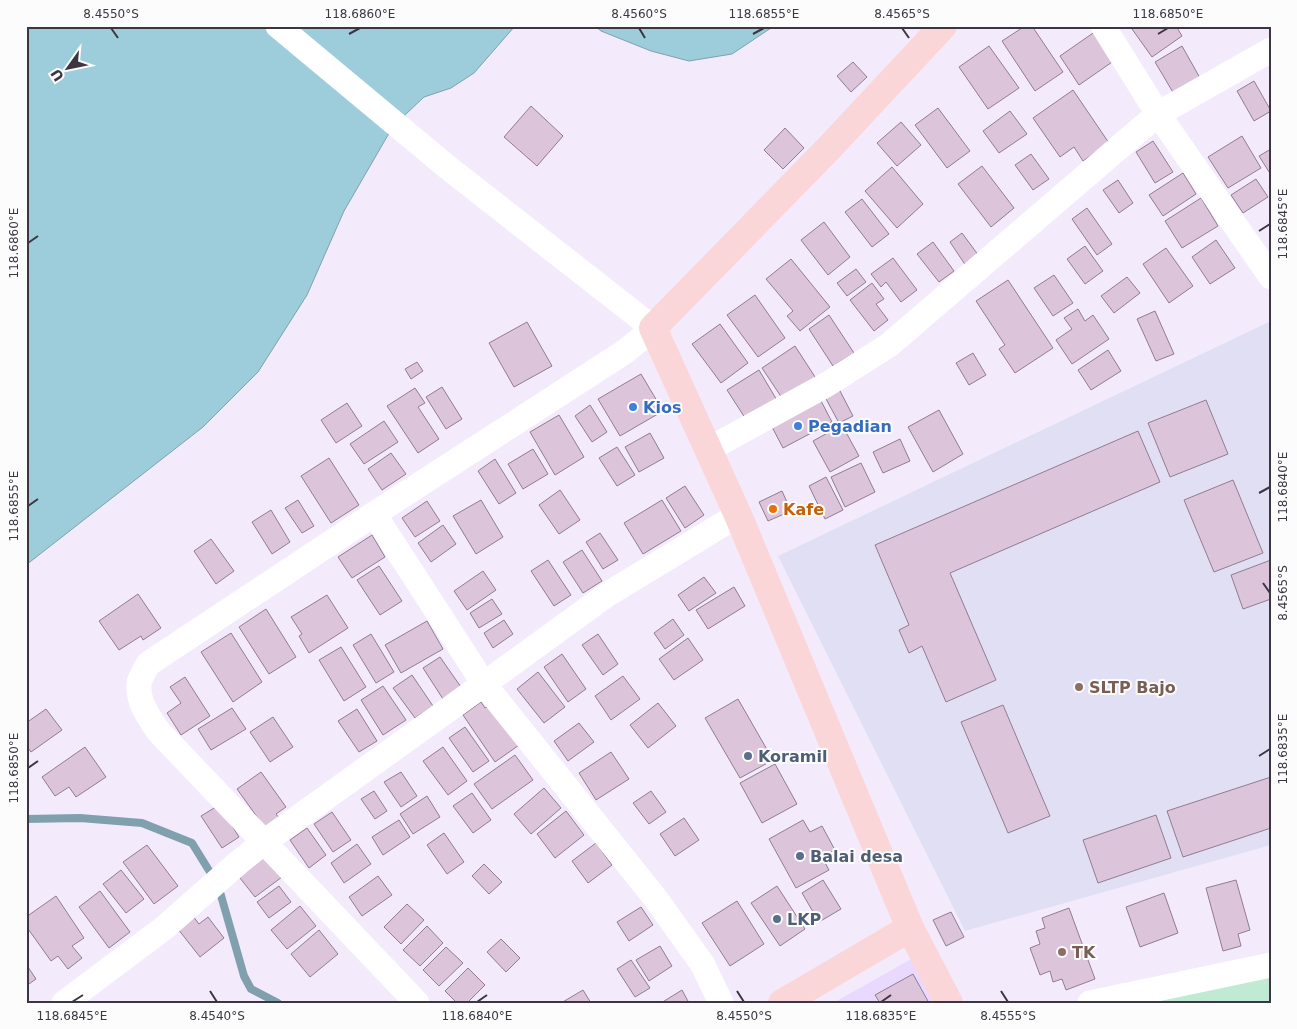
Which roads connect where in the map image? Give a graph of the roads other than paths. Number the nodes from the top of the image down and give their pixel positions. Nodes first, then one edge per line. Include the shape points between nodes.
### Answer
1 (278, 26) edge
2 (943, 26) edge
3 (1103, 26) edge
4 (1271, 50) edge
5 (1158, 114) junction
6 (1271, 277) edge
7 (653, 328) junction
8 (709, 449) junction
9 (374, 514) junction
10 (738, 515) junction
11 (484, 684) junction
12 (264, 842) junction
13 (910, 928) junction
14 (1271, 965) edge
15 (64, 1003) edge
16 (417, 1003) edge
17 (721, 1003) edge
18 (782, 1003) edge
19 (949, 1003) edge
20 (1090, 1003) edge

1 - 7 street via 446,166
2 - 7 main road via 830,148
3 - 5 street
4 - 5 street
5 - 6 street
5 - 8 street via 889,346 826,385
7 - 8 main road
7 - 9 street via 626,351
8 - 10 main road
9 - 11 street
9 - 12 street via 148,664 139,682 141,701 159,732
10 - 11 street via 608,594
10 - 13 main road
11 - 12 street
11 - 17 street via 656,899 703,965
12 - 15 street via 164,928
12 - 16 street
13 - 18 main road
13 - 19 main road
14 - 20 street

